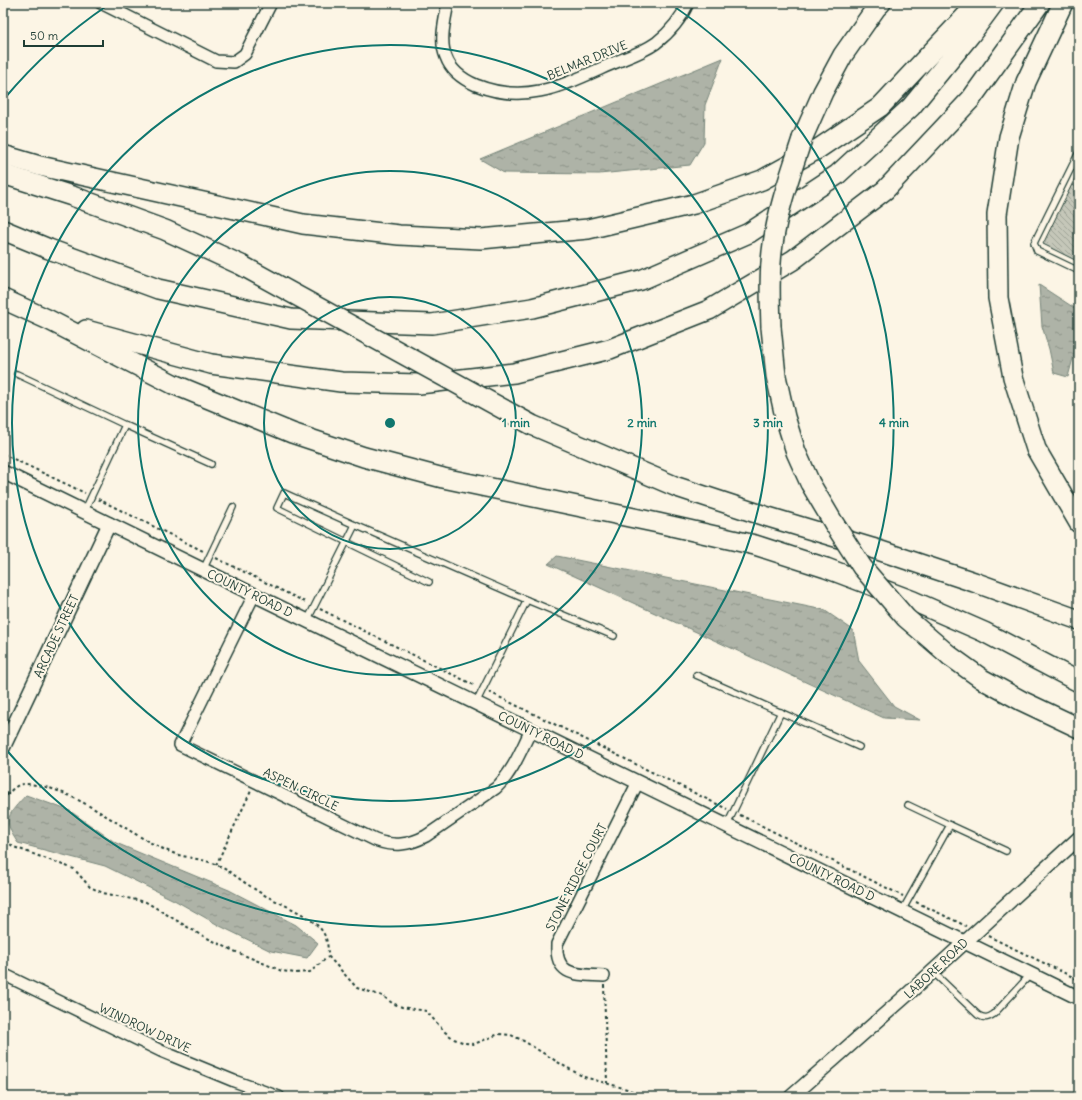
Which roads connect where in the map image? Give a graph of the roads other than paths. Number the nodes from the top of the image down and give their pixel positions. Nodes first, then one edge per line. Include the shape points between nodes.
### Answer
1 (101, 3) edge
2 (271, 3) edge
3 (448, 3) edge
4 (688, 3) edge
5 (881, 3) edge
6 (978, 3) edge
7 (994, 3) edge
8 (1040, 3) edge
9 (1063, 3) edge
10 (1079, 152) edge
11 (3, 155) edge
12 (3, 174) edge
13 (3, 230) edge
14 (1079, 271) edge
15 (3, 299) edge
16 (49, 320) junction
17 (17, 374) dead end
18 (125, 425) junction
19 (211, 464) dead end
20 (3, 472) edge
21 (234, 507) dead end
22 (84, 512) junction
23 (1079, 523) edge
24 (109, 524) junction
25 (355, 525) junction
26 (347, 541) junction
27 (203, 570) junction
28 (429, 582) dead end
29 (254, 595) junction
30 (527, 600) junction
31 (1079, 620) edge
32 (307, 621) junction
33 (614, 636) dead end
34 (696, 675) dead end
35 (1079, 682) edge
36 (476, 703) junction
37 (781, 712) junction
38 (1079, 728) edge
39 (531, 730) junction
40 (859, 747) dead end
41 (3, 748) edge
42 (638, 782) junction
43 (908, 805) dead end
44 (950, 825) junction
45 (727, 826) junction
46 (1079, 838) edge
47 (1006, 851) dead end
48 (902, 912) junction
49 (964, 942) junction
50 (932, 972) junction
51 (3, 974) edge
52 (1031, 974) junction
53 (604, 976) road end
54 (1079, 998) edge
55 (279, 1097) edge
56 (791, 1097) edge

1 - 2 street via 216,61 234,62 245,54
3 - 4 street, BELMAR DRIVE via 443,45 449,65 456,73 483,88 517,93 535,92 563,85 642,51 667,33
5 - 38 highway, bridge via 843,55 823,92 802,139 785,190 773,244 770,295 776,376 785,417 796,452 810,483 833,522 862,567 906,618 950,656 982,679
6 - 11 highway via 880,107 818,149 762,180 694,204 588,229 482,239 399,235 303,224 40,166
7 - 13 highway via 911,107 837,175 749,233 641,280 532,308 432,324 291,319 158,289
8 - 16 highway via 971,99 885,190 793,260 710,310 610,349 514,373 419,384 341,382 211,364
9 - 23 highway via 1026,82 1009,137 997,214 998,298 1013,377 1036,448
10 - 14 lane via 1034,243 1037,251
12 - 31 highway, bridge via 165,230 241,265 532,425 676,487 890,554
15 - 16 highway
16 - 35 highway via 173,384 292,433 364,457 443,478 755,545 826,568 920,604 984,632
17 - 18 lane
18 - 19 lane
18 - 22 lane
20 - 22 street, COUNTY ROAD D
21 - 27 lane
22 - 24 street, COUNTY ROAD D
24 - 27 street, COUNTY ROAD D
24 - 41 street, ARCADE STREET
25 - 26 lane
25 - 26 lane via 284,493 277,508
25 - 30 lane
26 - 28 lane
26 - 32 lane
27 - 29 street, COUNTY ROAD D
29 - 32 street, COUNTY ROAD D
29 - 39 street, ASPEN CIRCLE via 180,744 375,840 394,844 416,841 496,788 512,769
30 - 33 lane
30 - 36 lane
32 - 36 street, COUNTY ROAD D
34 - 37 lane
36 - 39 street, COUNTY ROAD D
37 - 40 lane
37 - 45 lane
39 - 42 street, COUNTY ROAD D
42 - 45 street, COUNTY ROAD D
42 - 53 street, STONE RIDGE COURT via 557,944 559,961 571,973
43 - 44 lane
44 - 47 lane
44 - 48 lane
45 - 48 street, COUNTY ROAD D
46 - 49 street, LABORE ROAD
48 - 49 street, COUNTY ROAD D
49 - 50 street, LABORE ROAD
49 - 52 street, COUNTY ROAD D
50 - 52 lane via 983,1018 994,1014
50 - 56 street, LABORE ROAD
51 - 55 street, WINDROW DRIVE via 161,1051
52 - 54 street, COUNTY ROAD D

